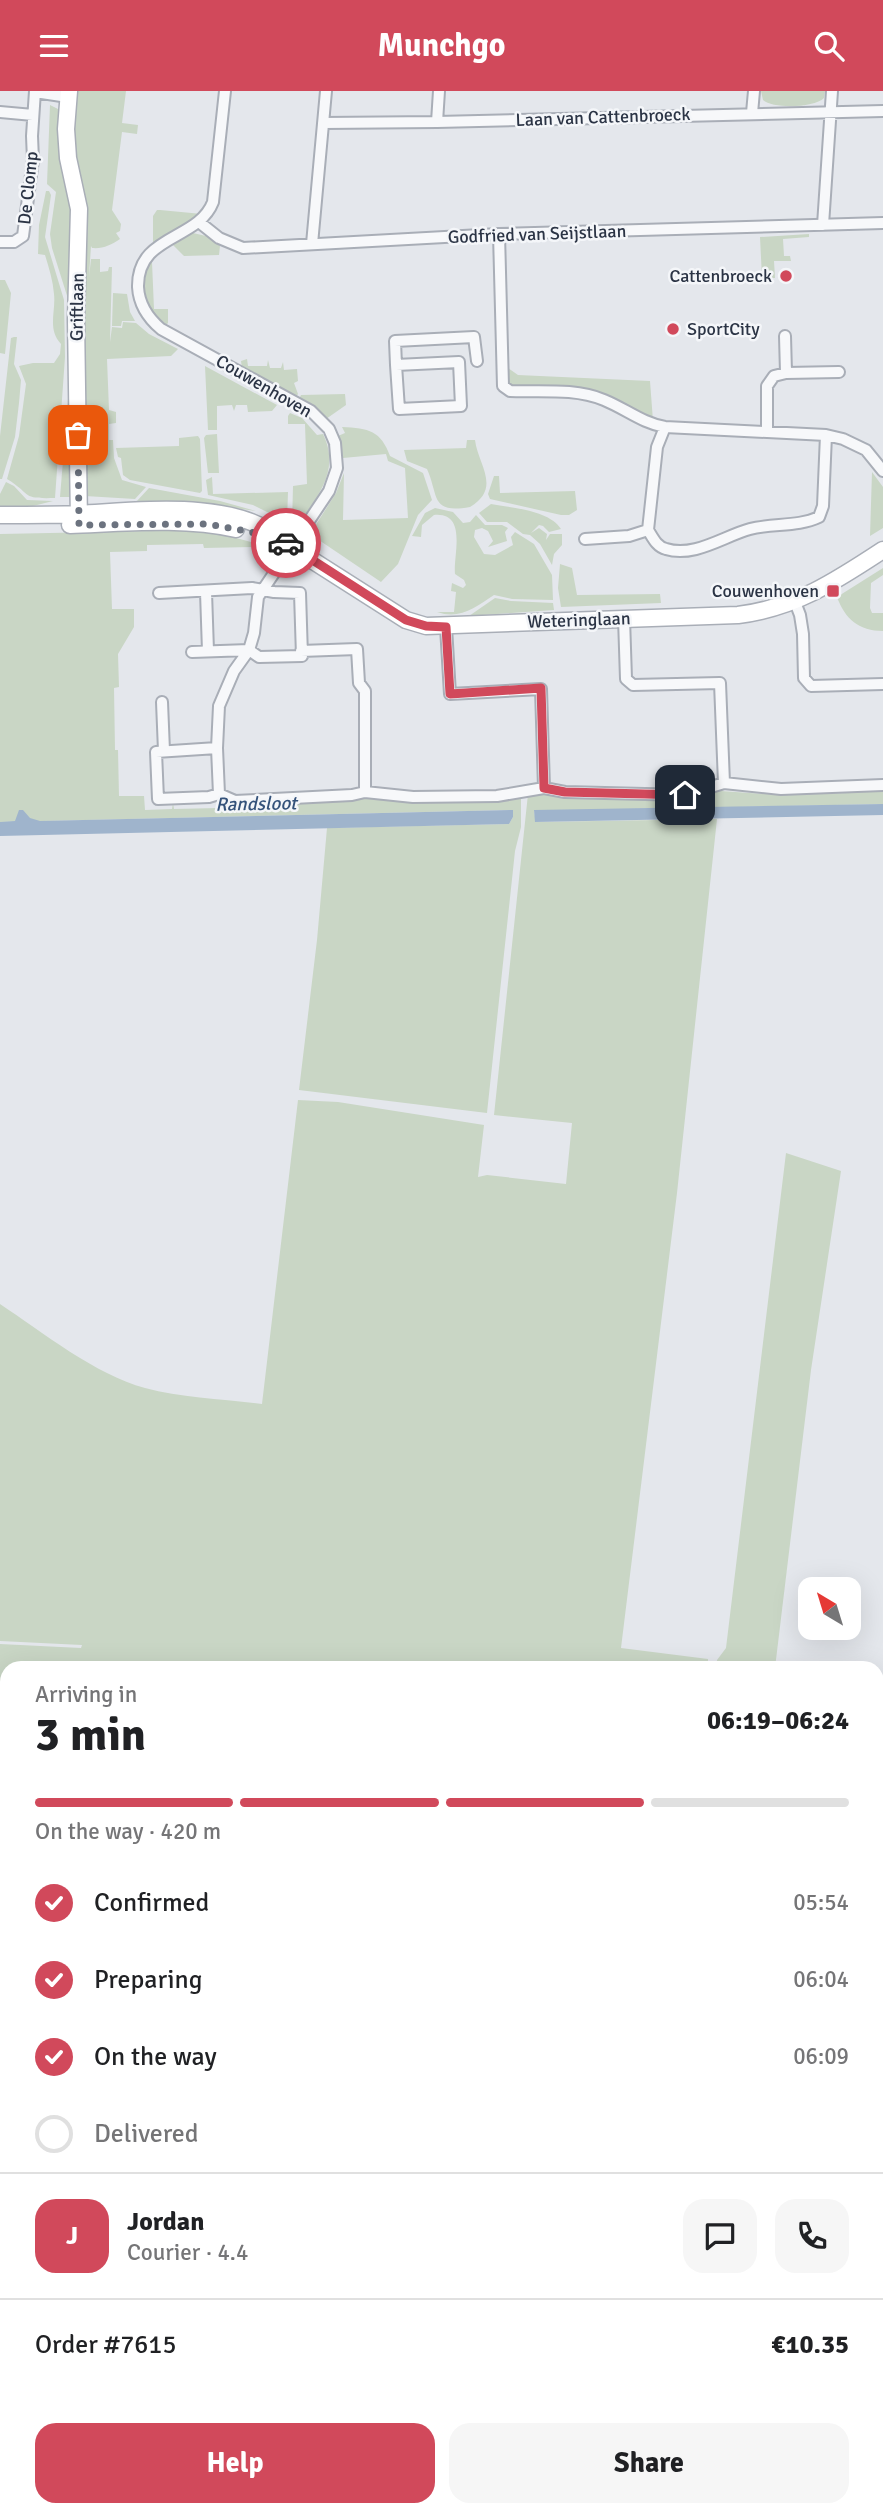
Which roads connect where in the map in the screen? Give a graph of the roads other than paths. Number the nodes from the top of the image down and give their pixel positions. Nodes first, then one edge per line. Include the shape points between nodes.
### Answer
1 (35, 91) edge
2 (225, 91) edge
3 (326, 91) edge
4 (439, 91) edge
5 (754, 91) edge
6 (832, 91) edge
7 (69, 94) edge
8 (883, 111) edge
9 (0, 112) edge
10 (831, 112) junction
11 (752, 113) junction
12 (33, 115) junction
13 (437, 122) junction
14 (323, 123) junction
15 (199, 222) junction
16 (883, 223) edge
17 (823, 225) junction
18 (499, 234) junction
19 (0, 242) edge
20 (312, 244) junction
21 (785, 336) dead end
22 (477, 361) dead end
23 (396, 365) junction
24 (839, 372) dead end
25 (786, 373) junction
26 (665, 427) junction
27 (767, 431) junction
28 (826, 435) junction
29 (878, 453) edge
30 (883, 471) edge
31 (0, 515) edge
32 (79, 519) junction
33 (0, 525) edge
34 (648, 530) junction
35 (585, 539) dead end
36 (287, 544) junction
37 (883, 550) edge
38 (262, 590) junction
39 (206, 592) junction
40 (159, 593) dead end
41 (795, 602) junction
42 (624, 618) junction
43 (446, 627) junction
44 (249, 650) junction
45 (208, 651) junction
46 (302, 651) junction
47 (192, 652) dead end
48 (883, 684) edge
49 (162, 702) dead end
50 (217, 748) junction
51 (164, 751) junction
52 (724, 783) junction
53 (883, 785) edge
54 (544, 788) junction
55 (365, 792) junction
56 (219, 794) junction

1 - 7 street, De Clomp
1 - 12 street, De Clomp
2 - 15 street via 214,202
3 - 14 street
4 - 13 street
5 - 11 street
6 - 10 street
7 - 32 street, Griftlaan via 68,158 79,209
8 - 10 street, Laan van Cattenbroeck
9 - 12 street
10 - 11 street, Laan van Cattenbroeck
10 - 17 street
11 - 13 street, Laan van Cattenbroeck
12 - 19 street, De Clomp via 33,160 23,236 15,242
13 - 14 street, Laan van Cattenbroeck
14 - 20 street
15 - 20 street, Godfried van Seijstlaan via 219,238 243,248
15 - 36 street, Couwenhoven via 150,254 140,272 139,295 148,316 161,328 311,411 328,429 337,456 334,480
16 - 17 street, Godfried van Seijstlaan
17 - 18 street, Godfried van Seijstlaan
18 - 20 street, Godfried van Seijstlaan
18 - 26 street via 503,386 510,391 586,394
21 - 25 street
22 - 23 street via 474,337 395,341
23 - 23 street via 399,409 460,406 459,362
24 - 25 street
25 - 27 street via 774,376 767,386
26 - 27 street
26 - 34 street via 657,447
27 - 28 street
28 - 29 street
28 - 34 street via 824,506 819,517 807,523 751,529 686,550 665,549
29 - 30 street
31 - 32 street, Weteringlaan
32 - 33 street, Weteringlaan
32 - 36 street, Weteringlaan via 208,524
34 - 35 street
36 - 38 street, Couwenhoven
36 - 43 street, Weteringlaan via 406,620
37 - 41 street, Weteringlaan
38 - 39 street via 212,588
38 - 44 street, Couwenhoven
38 - 46 street via 300,593
39 - 40 street
39 - 45 street
41 - 42 street, Weteringlaan via 738,615
41 - 48 street via 807,683
42 - 43 street, Weteringlaan
42 - 52 street via 628,683 720,683
43 - 54 street via 450,694 541,688
44 - 45 street
44 - 46 street via 259,657 302,656
44 - 50 street, Couwenhoven via 219,706
45 - 47 street
46 - 55 street via 357,649 359,683 365,691
49 - 51 street
50 - 51 street
50 - 56 street, Couwenhoven
51 - 56 street via 156,751 158,799
52 - 53 street via 781,789
52 - 54 street via 685,795
54 - 55 street via 497,796 413,797
55 - 56 street via 235,801

